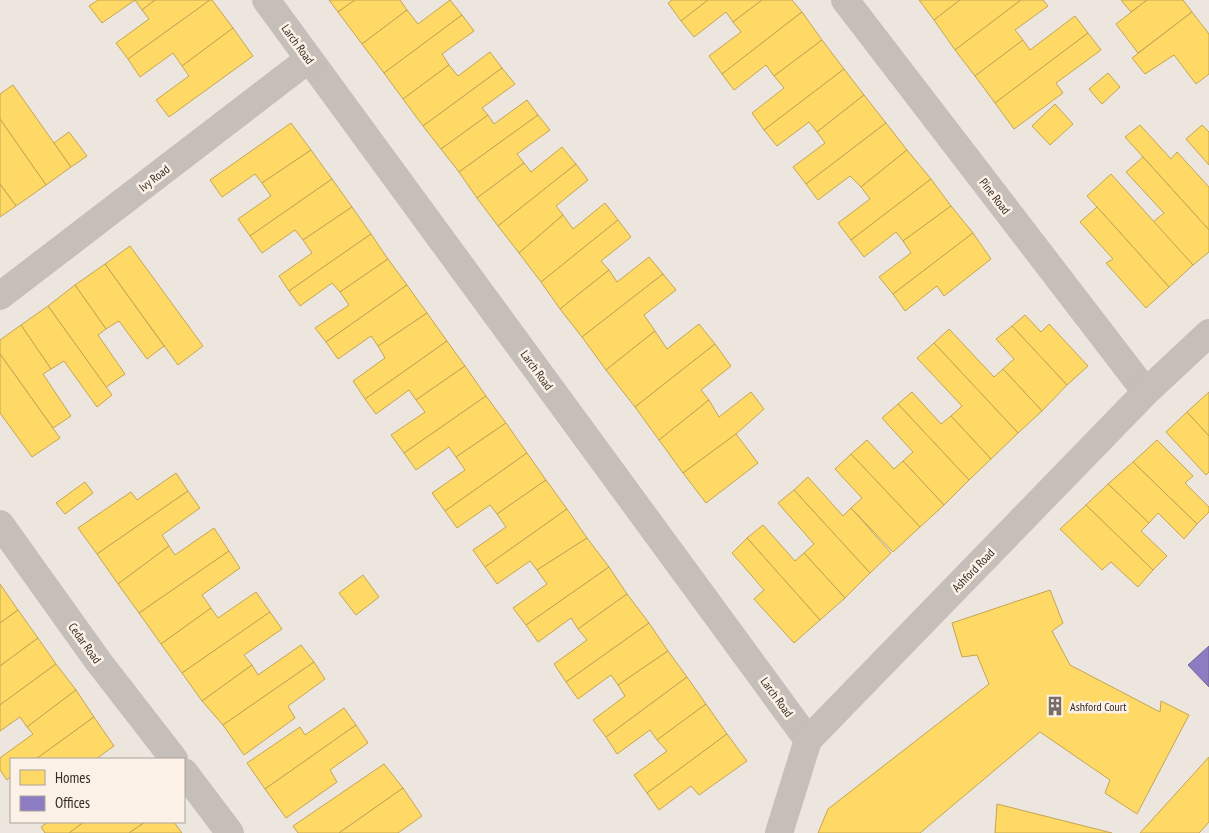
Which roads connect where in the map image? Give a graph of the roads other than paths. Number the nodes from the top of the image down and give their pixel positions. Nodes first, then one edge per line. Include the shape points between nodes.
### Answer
1 (266, 0) edge
2 (845, 0) edge
3 (309, 59) junction
4 (0, 296) edge
5 (1209, 334) edge
6 (1146, 392) junction
7 (0, 524) edge
8 (808, 740) junction
9 (173, 758) edge
10 (185, 773) edge
11 (230, 833) edge
12 (779, 833) edge

1 - 3 street, Larch Road
2 - 6 street, Pine Road
3 - 4 street, Ivy Road
3 - 8 street, Larch Road
5 - 6 street, Ashford Road
6 - 8 street, Ashford Road
7 - 9 street, Cedar Road via 98,661
8 - 12 street, Ashford Road
10 - 11 street

